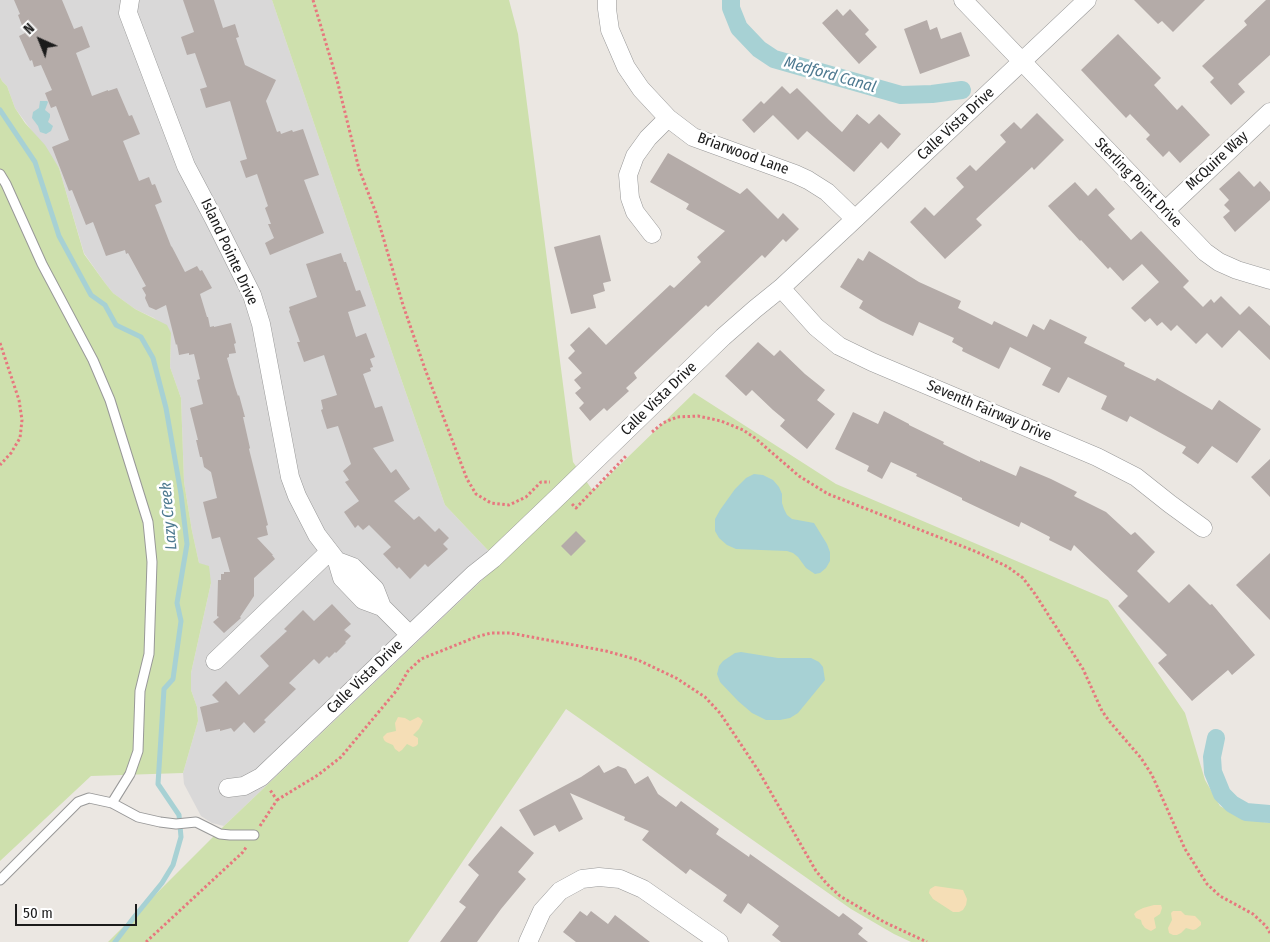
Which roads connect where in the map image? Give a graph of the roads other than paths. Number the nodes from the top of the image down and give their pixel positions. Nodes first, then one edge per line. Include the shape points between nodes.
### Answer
1 (114, 0) edge
2 (607, 0) edge
3 (963, 0) edge
4 (1087, 0) edge
5 (129, 6) edge
6 (1023, 61) junction
7 (1270, 112) edge
8 (668, 118) junction
9 (0, 174) edge
10 (1165, 211) junction
11 (855, 219) junction
12 (652, 234) dead end
13 (1270, 280) edge
14 (780, 288) junction
15 (1203, 528) dead end
16 (333, 557) junction
17 (410, 635) junction
18 (215, 661) dead end
19 (228, 788) dead end
20 (112, 803) junction
21 (254, 835) road end
22 (0, 880) edge
23 (528, 942) edge
24 (720, 942) edge

1 - 5 street, Island Pointe Drive
2 - 8 street, Briarwood Lane via 610,30 626,68
3 - 6 street, Sterling Point Drive
4 - 6 street, Calle Vista Drive
5 - 16 street, Island Pointe Drive via 186,166 252,295 261,324 290,477 306,516
6 - 10 street, Sterling Point Drive
6 - 11 street, Calle Vista Drive
7 - 10 street, McQuire Way
8 - 11 street, Briarwood Lane via 693,137 808,180 827,192
8 - 12 street via 635,156 628,175 635,212
9 - 20 lane via 42,264 93,360 110,400 148,522 152,562 149,654 140,691 138,751 130,774
10 - 13 street, Sterling Point Drive via 1219,262
11 - 14 street, Calle Vista Drive
14 - 15 street, Seventh Fairway Drive via 816,327 839,346 1097,457 1136,477
14 - 17 street, Calle Vista Drive via 724,337
16 - 17 street, Island Pointe Drive via 353,567 363,577 374,589 382,607
16 - 18 street
17 - 19 street, Calle Vista Drive via 261,777 244,786
20 - 21 lane via 138,817 160,822 196,822 220,834
20 - 22 lane via 90,798 78,802
23 - 24 street via 542,911 560,890 582,879 599,877 620,879 643,889

